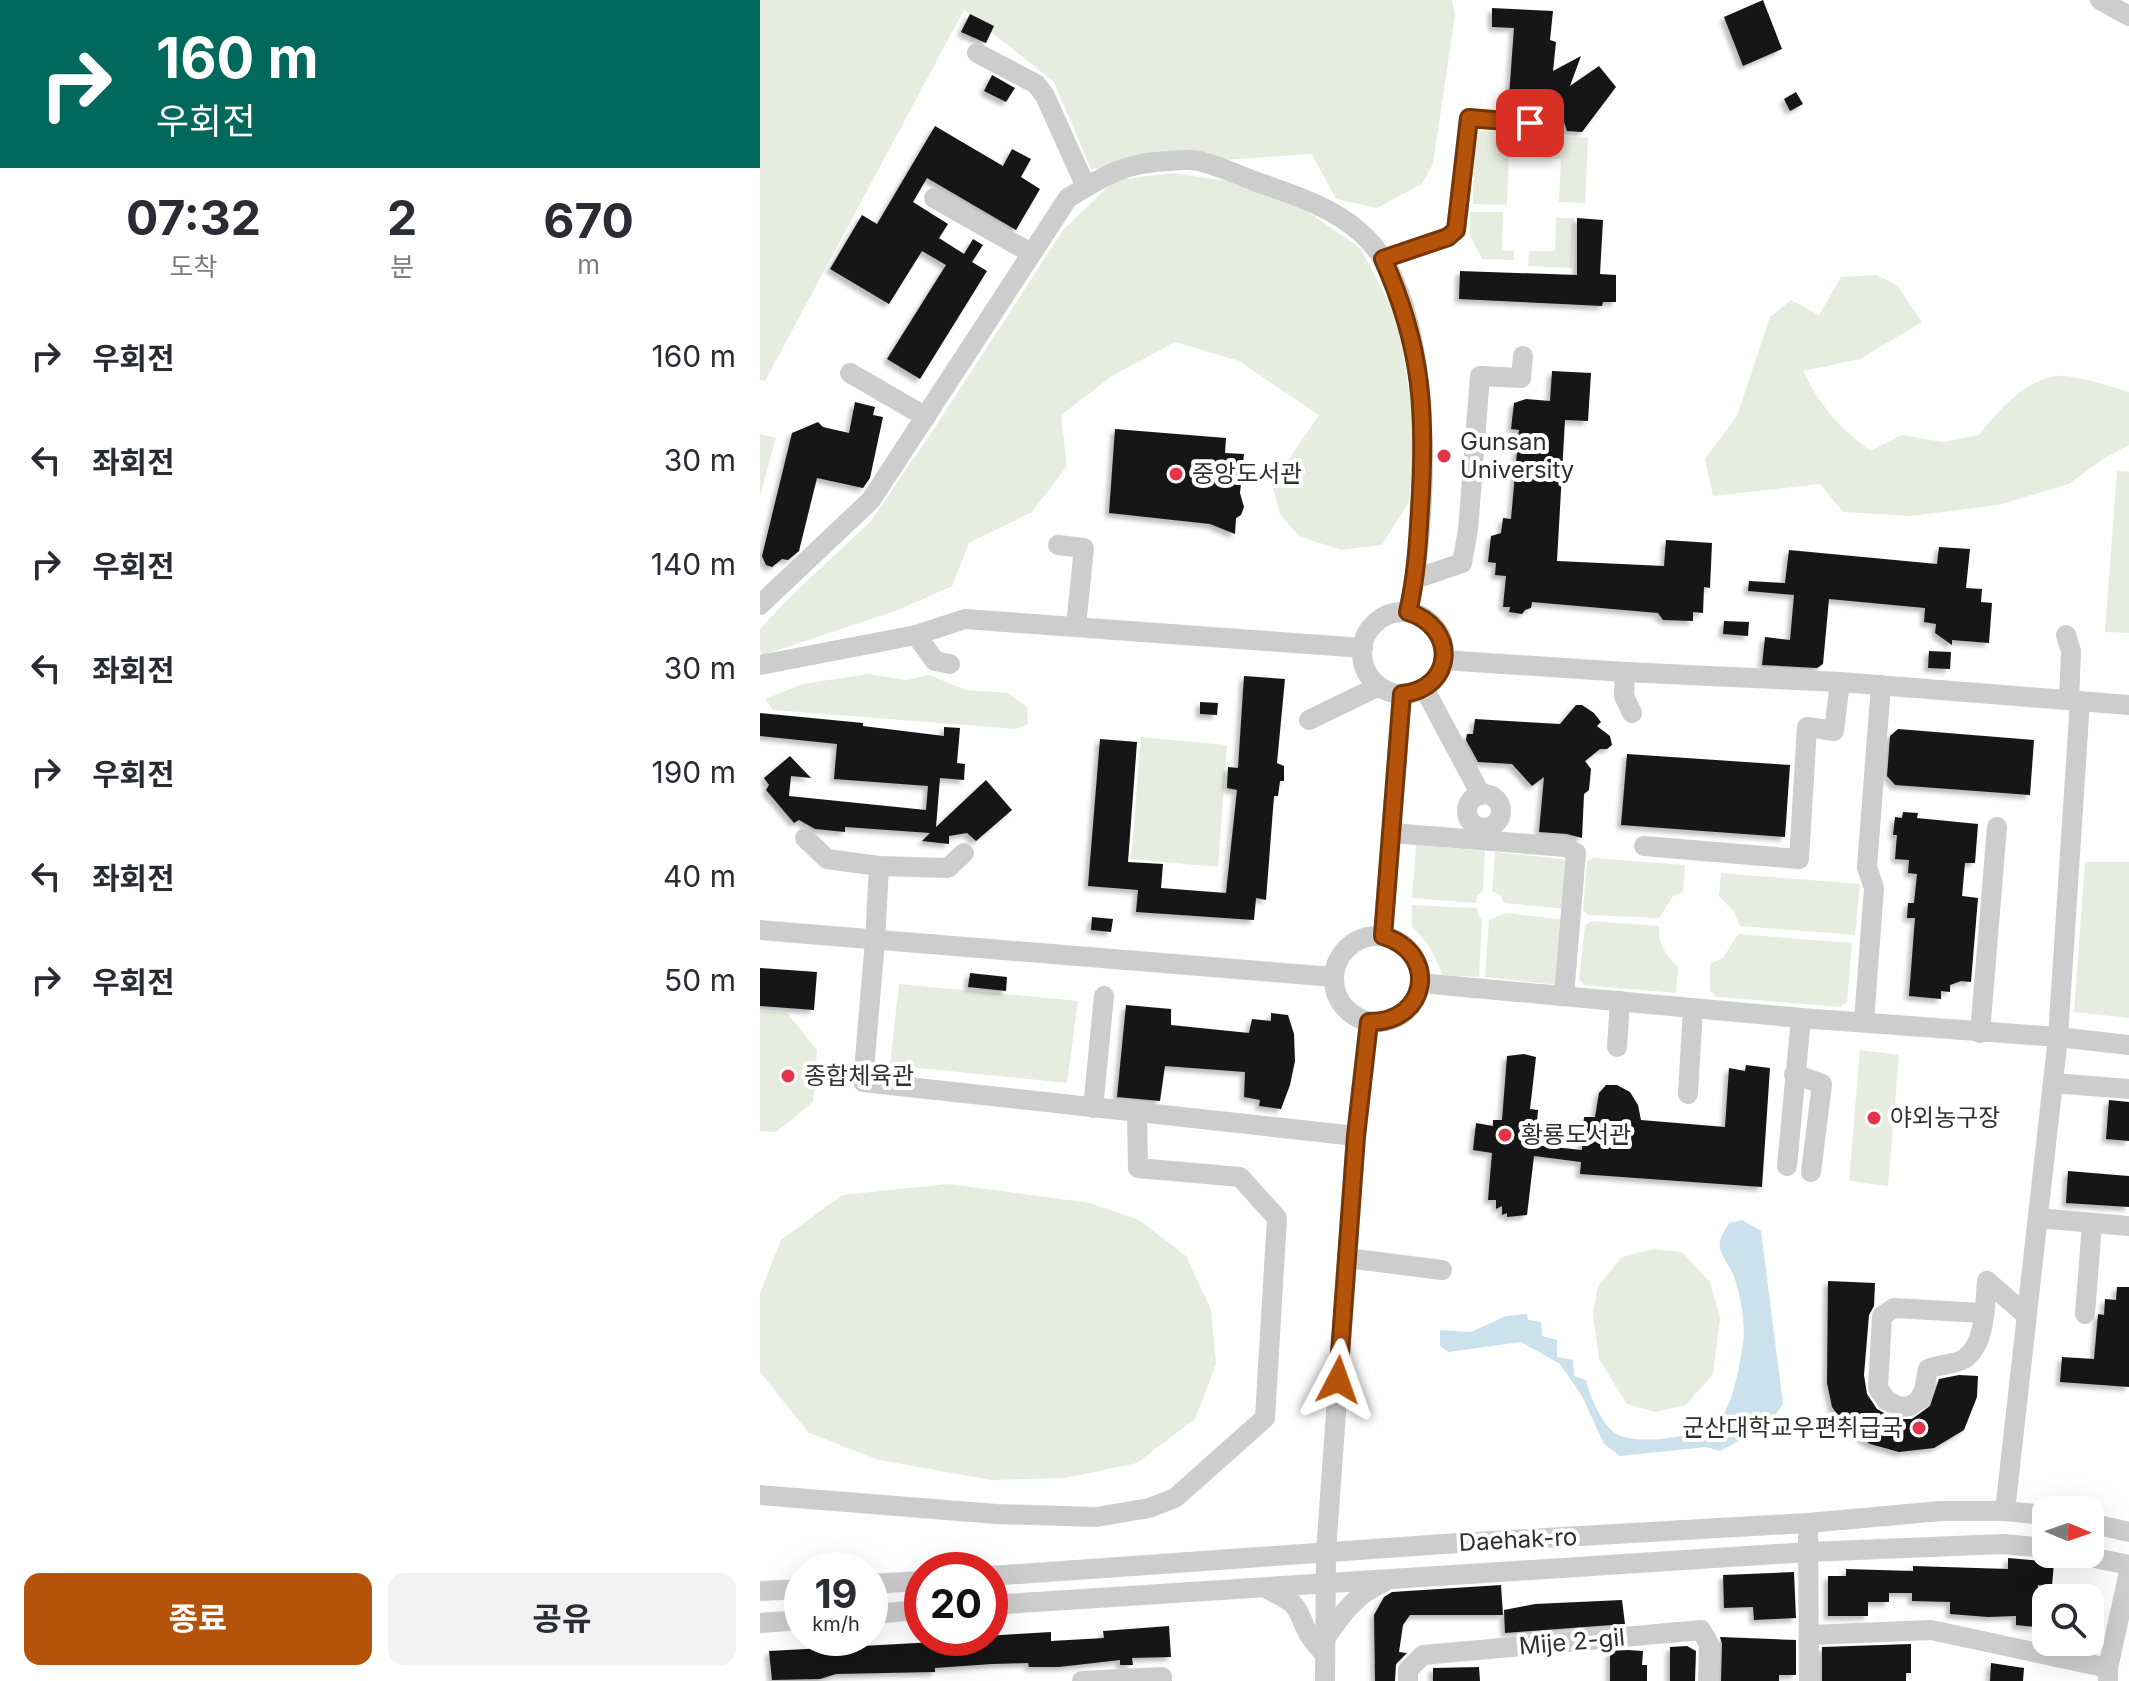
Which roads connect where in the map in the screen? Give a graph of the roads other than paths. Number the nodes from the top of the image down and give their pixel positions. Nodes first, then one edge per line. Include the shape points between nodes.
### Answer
1 (2100, 0) edge
2 (2129, 16) edge
3 (977, 53) dead end
4 (1552, 125) dead end
5 (1086, 187) junction
6 (934, 198) dead end
7 (1031, 253) junction
8 (1383, 259) junction
9 (1523, 356) dead end
10 (850, 373) dead end
11 (926, 417) junction
12 (1058, 545) dead end
13 (1415, 579) junction
14 (760, 605) edge
15 (1408, 612) junction
16 (1076, 626) junction
17 (916, 635) junction
18 (2066, 635) dead end
19 (1363, 648) junction
20 (1443, 660) junction
21 (950, 664) dead end
22 (760, 665) edge
23 (1625, 672) junction
24 (1840, 682) junction
25 (1881, 685) junction
26 (1379, 686) junction
27 (1424, 688) junction
28 (1402, 694) junction
29 (2075, 701) junction
30 (2129, 705) edge
31 (1632, 713) dead end
32 (1309, 720) dead end
33 (1481, 795) dead end
34 (1997, 827) dead end
35 (1391, 833) junction
36 (805, 838) dead end
37 (1644, 846) dead end
38 (964, 853) dead end
39 (879, 866) junction
40 (760, 930) edge
41 (1383, 936) junction
42 (875, 941) junction
43 (1333, 977) junction
44 (1420, 983) junction
45 (1564, 995) junction
46 (1104, 996) dead end
47 (1620, 1001) junction
48 (1693, 1008) junction
49 (1801, 1018) junction
50 (1864, 1021) junction
51 (1369, 1022) junction
52 (1980, 1033) junction
53 (2058, 1037) junction
54 (2129, 1045) edge
55 (1617, 1047) dead end
56 (1794, 1074) junction
57 (2053, 1083) junction
58 (2129, 1089) edge
59 (1688, 1094) dead end
60 (1093, 1108) junction
61 (1137, 1113) junction
62 (1356, 1136) junction
63 (1787, 1166) dead end
64 (1811, 1172) dead end
65 (2038, 1218) junction
66 (2092, 1224) junction
67 (2129, 1226) edge
68 (1347, 1258) junction
69 (1442, 1270) dead end
70 (1983, 1313) junction
71 (2085, 1314) dead end
72 (2026, 1315) junction
73 (760, 1495) edge
74 (2005, 1511) junction
75 (2032, 1514) edge
76 (1808, 1523) junction
77 (2104, 1526) edge
78 (2129, 1532) edge
79 (2032, 1547) edge
80 (1326, 1552) junction
81 (1808, 1552) junction
82 (2104, 1560) edge
83 (2129, 1565) edge
84 (2129, 1572) edge
85 (1008, 1575) edge
86 (1390, 1580) junction
87 (1326, 1585) junction
88 (1265, 1588) junction
89 (784, 1590) edge
90 (760, 1591) edge
91 (1008, 1604) edge
92 (784, 1621) edge
93 (760, 1623) edge
94 (1809, 1635) junction
95 (1326, 1646) junction
96 (2108, 1674) edge
97 (1082, 1681) edge
98 (1162, 1681) edge
99 (1325, 1681) edge
100 (1408, 1681) edge
101 (1708, 1681) edge
102 (1809, 1681) edge

1 - 2 street
3 - 5 street via 1036,84
4 - 8 street via 1469,118 1456,230
5 - 7 street via 1068,198
5 - 8 street via 1142,161 1196,160 1320,204 1361,233
6 - 7 street
7 - 11 street
8 - 13 street via 1414,349 1423,407
9 - 13 street via 1521,378 1480,376 1462,563
10 - 11 street
11 - 14 street via 871,500
12 - 16 street via 1084,548
13 - 15 street
15 - 19 street via 1382,618
15 - 20 street via 1432,624 1444,647
16 - 17 street via 965,619
16 - 19 street
17 - 21 street via 935,661
17 - 22 street
18 - 29 street
19 - 26 street via 1364,665
20 - 23 street
20 - 27 street
23 - 24 street
23 - 31 street via 1624,696
24 - 25 street
24 - 37 street via 1834,731 1807,727 1799,859
25 - 29 street
25 - 50 street via 1867,867 1874,888
26 - 28 street
26 - 32 street
27 - 28 street
27 - 33 street
28 - 35 street
29 - 30 street
29 - 53 street
34 - 52 street
35 - 41 street
35 - 45 street via 1566,847 1576,853
36 - 39 street via 827,859
38 - 39 street via 948,868
39 - 42 street
40 - 42 street
41 - 43 street via 1355,941 1336,963
41 - 44 street via 1415,958
42 - 43 street
42 - 60 street via 863,1082
43 - 51 street via 1339,1001
44 - 45 street
44 - 51 street via 1416,997 1397,1018
45 - 47 street
46 - 60 street
47 - 48 street
47 - 55 street
48 - 49 street
48 - 59 street
49 - 50 street
49 - 56 street
50 - 52 street
51 - 62 street
52 - 53 street
53 - 54 street
53 - 57 street
56 - 63 street
56 - 64 street via 1822,1084
57 - 58 street
57 - 65 street
60 - 61 street
61 - 62 street
61 - 73 street via 1138,1168 1240,1177 1277,1218 1265,1418 1175,1498 1096,1517
62 - 68 street
65 - 66 street
65 - 72 street
66 - 67 street
66 - 71 street
68 - 69 street
68 - 80 street
70 - 70 street via 1971,1353 1928,1369 1924,1390 1910,1406 1887,1401 1878,1388 1882,1316 1894,1308
70 - 72 street via 1987,1281
72 - 74 street
74 - 75 street, Daehak-ro
74 - 76 street, Daehak-ro
76 - 80 street, Daehak-ro
76 - 81 street
77 - 78 street
79 - 81 street, Daehak-ro
80 - 85 street, Daehak-ro
80 - 87 street
81 - 86 street, Daehak-ro
81 - 94 street
82 - 83 street
84 - 96 street
86 - 87 street, Daehak-ro
86 - 95 street via 1351,1603
87 - 88 street, Daehak-ro
87 - 95 street
88 - 91 street, Daehak-ro
88 - 95 street via 1291,1600 1309,1634
89 - 90 street
92 - 93 street
94 - 96 street via 1931,1630
94 - 102 street
95 - 99 street
97 - 98 street
100 - 101 street, Mije 2-gil via 1408,1670 1423,1655 1701,1630 1709,1644

